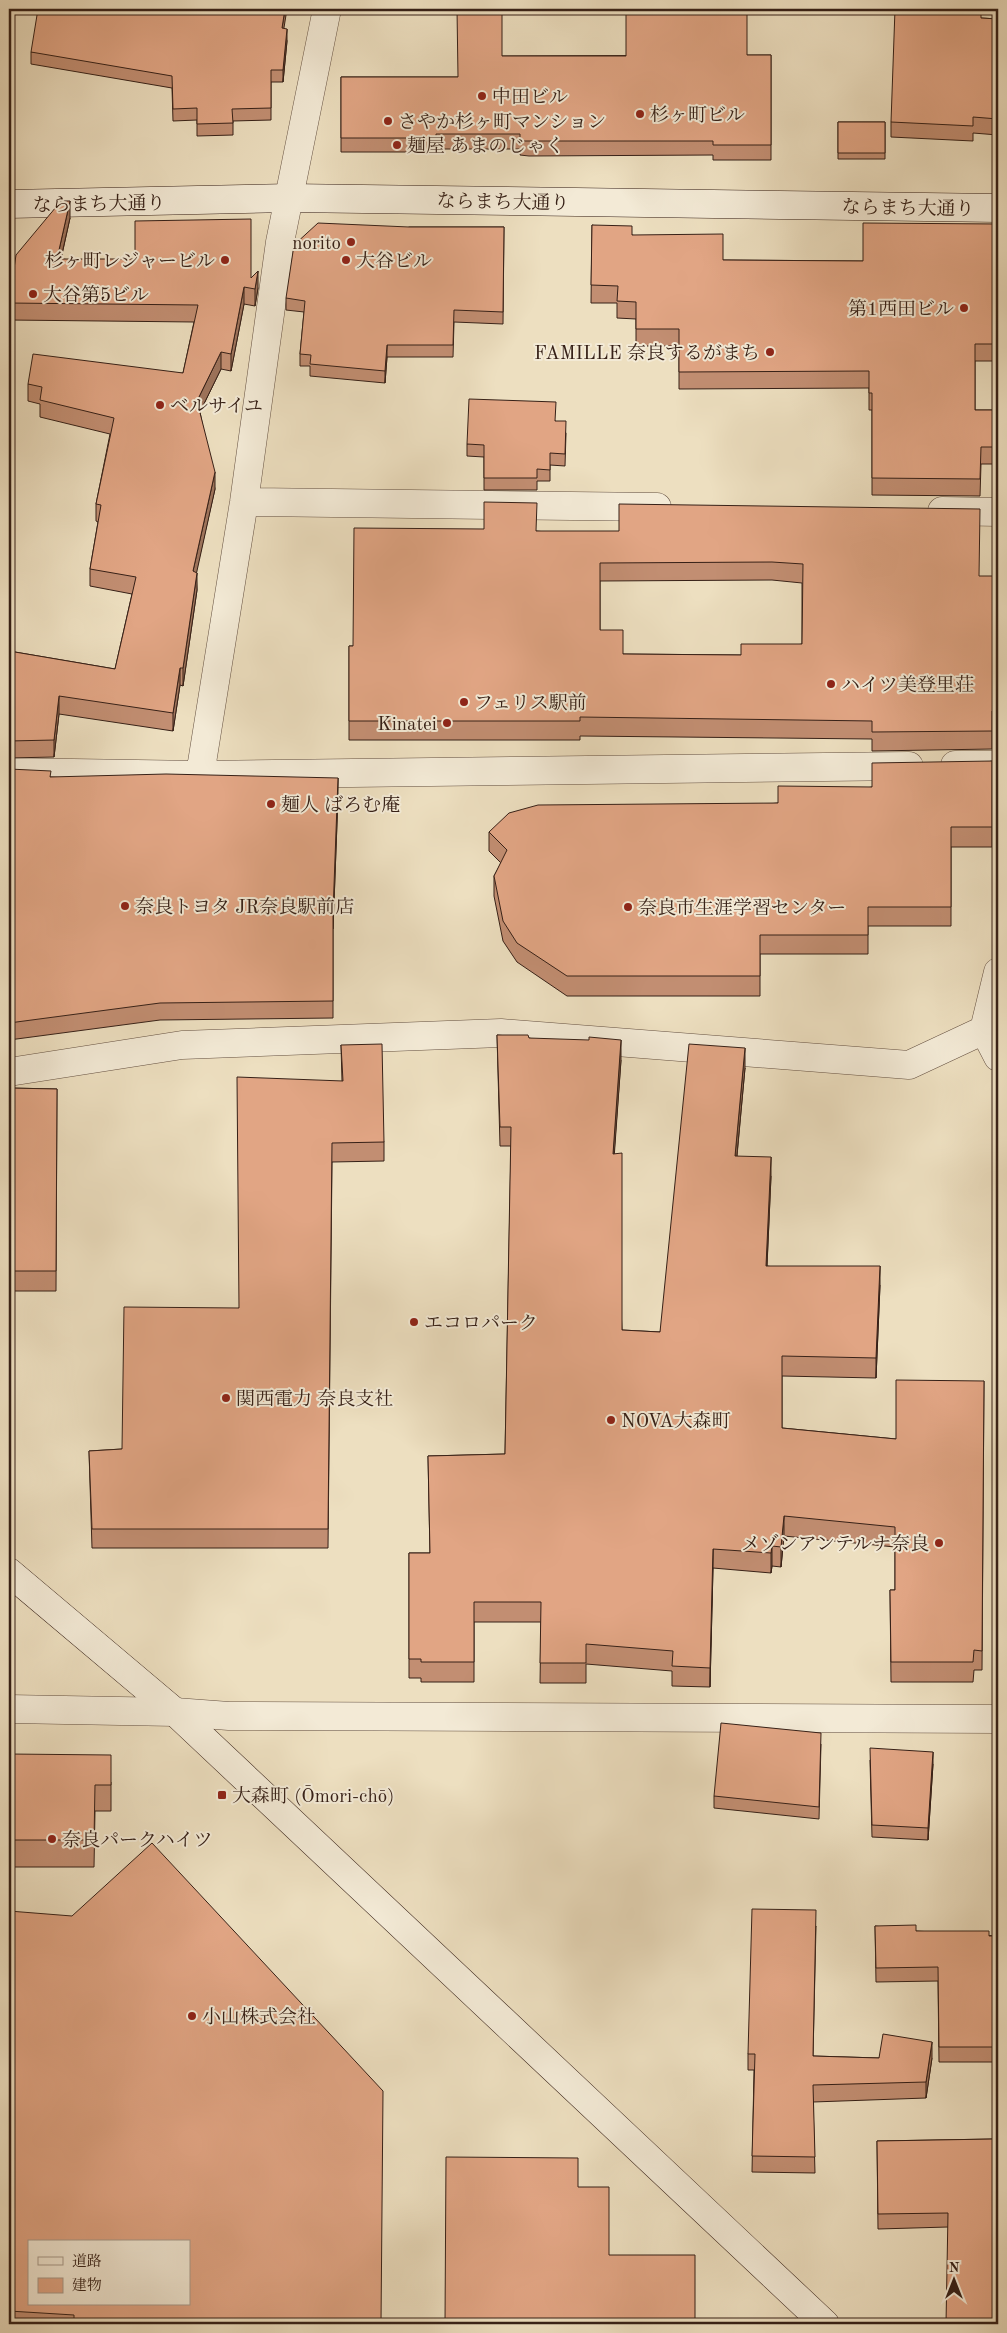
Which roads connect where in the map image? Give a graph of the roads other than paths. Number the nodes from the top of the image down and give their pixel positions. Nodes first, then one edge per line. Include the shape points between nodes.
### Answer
1 (327, 9) edge
2 (290, 198) junction
3 (9, 204) edge
4 (998, 208) edge
5 (244, 502) junction
6 (681, 508) edge
7 (919, 511) edge
8 (998, 512) edge
9 (998, 765) edge
10 (9, 772) edge
11 (200, 775) junction
12 (998, 972) edge
13 (984, 1030) junction
14 (998, 1057) edge
15 (9, 1072) edge
16 (9, 1572) edge
17 (9, 1709) edge
18 (175, 1712) junction
19 (998, 1719) edge
20 (825, 2324) edge

1 - 2 street
2 - 3 street, ならまち大通り
2 - 4 street, ならまち大通り
2 - 5 street via 280,242
5 - 6 street
5 - 11 street
7 - 8 street
9 - 11 street
10 - 11 street
12 - 13 street
13 - 14 street
13 - 15 street via 908,1065 501,1034 182,1045
16 - 18 street
17 - 18 street
18 - 19 street via 229,1716
18 - 20 street

